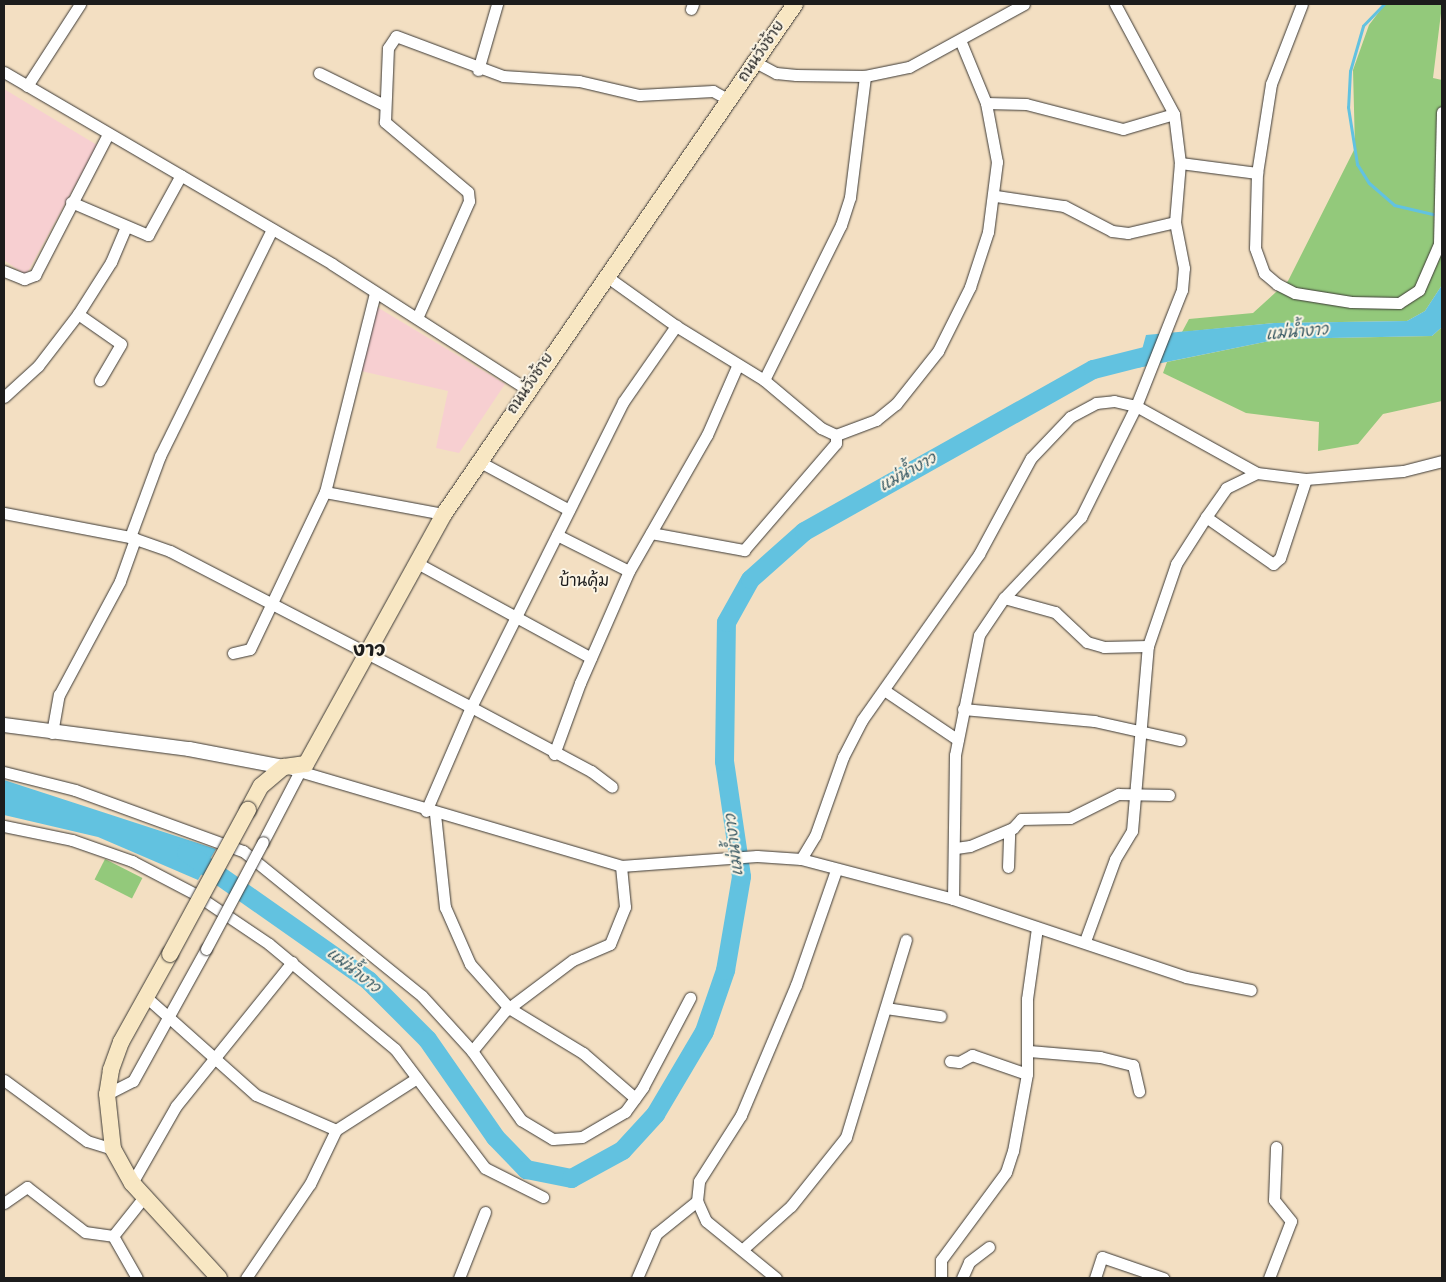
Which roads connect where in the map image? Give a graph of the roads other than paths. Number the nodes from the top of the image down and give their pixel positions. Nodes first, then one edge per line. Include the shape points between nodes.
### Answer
1 (80, 4) edge
2 (498, 4) edge
3 (795, 4) edge
4 (1024, 4) edge
5 (1115, 4) edge
6 (1302, 4) edge
7 (960, 40) junction
8 (755, 62) junction
9 (478, 70) junction
10 (4, 72) edge
11 (319, 73) dead end
12 (866, 76) junction
13 (27, 86) junction
14 (729, 100) junction
15 (986, 103) junction
16 (384, 105) junction
17 (1442, 112) edge
18 (1174, 114) junction
19 (108, 134) junction
20 (1180, 163) junction
21 (1257, 173) junction
22 (181, 175) junction
23 (996, 196) junction
24 (71, 202) junction
25 (1175, 222) junction
26 (126, 227) junction
27 (272, 229) junction
28 (4, 271) edge
29 (606, 276) junction
30 (375, 293) junction
31 (78, 314) junction
32 (417, 318) junction
33 (676, 326) junction
34 (738, 364) junction
35 (100, 380) dead end
36 (764, 380) junction
37 (527, 389) junction
38 (4, 397) edge
39 (1136, 406) junction
40 (836, 435) junction
41 (1442, 461) edge
42 (480, 462) junction
43 (1257, 473) junction
44 (1306, 479) junction
45 (325, 492) junction
46 (569, 510) junction
47 (4, 513) edge
48 (444, 514) junction
49 (1206, 517) junction
50 (651, 533) junction
51 (557, 535) junction
52 (132, 538) junction
53 (417, 563) junction
54 (629, 571) junction
55 (1004, 598) junction
56 (272, 600) junction
57 (516, 618) junction
58 (1148, 646) junction
59 (367, 652) junction
60 (233, 653) dead end
61 (591, 658) junction
62 (884, 690) junction
63 (471, 707) junction
64 (963, 710) junction
65 (4, 725) edge
66 (1143, 732) junction
67 (52, 733) junction
68 (958, 740) junction
69 (1180, 740) dead end
70 (554, 754) junction
71 (292, 769) junction
72 (4, 772) edge
73 (612, 787) dead end
74 (1134, 792) junction
75 (1169, 795) dead end
76 (430, 813) junction
77 (4, 826) edge
78 (1009, 830) junction
79 (956, 848) junction
80 (801, 859) junction
81 (621, 866) junction
82 (1008, 866) dead end
83 (836, 870) junction
84 (953, 899) junction
85 (1037, 928) junction
86 (906, 940) dead end
87 (1084, 941) junction
88 (292, 962) junction
89 (1251, 990) dead end
90 (146, 997) junction
91 (690, 998) dead end
92 (509, 1008) junction
93 (886, 1008) junction
94 (168, 1016) junction
95 (940, 1016) dead end
96 (472, 1051) junction
97 (1029, 1051) junction
98 (213, 1057) junction
99 (950, 1061) dead end
100 (1027, 1074) junction
101 (417, 1078) junction
102 (4, 1080) edge
103 (1139, 1091) dead end
104 (107, 1094) junction
105 (635, 1098) junction
106 (336, 1130) junction
107 (1276, 1147) dead end
108 (112, 1149) junction
109 (132, 1183) junction
110 (144, 1196) junction
111 (543, 1197) dead end
112 (697, 1201) junction
113 (4, 1203) edge
114 (485, 1212) dead end
115 (114, 1236) junction
116 (989, 1247) dead end
117 (743, 1248) junction
118 (214, 1277) edge
119 (137, 1278) edge
120 (246, 1278) edge
121 (459, 1278) edge
122 (637, 1278) edge
123 (776, 1278) edge
124 (941, 1278) edge
125 (962, 1278) edge
126 (1095, 1278) edge
127 (1163, 1278) edge
128 (1269, 1278) edge

1 - 13 street
2 - 9 street
3 - 8 main road, ถนนวังซ้าย
4 - 7 street
5 - 18 street
6 - 21 street via 1271,84
7 - 12 street via 924,62
7 - 15 street
8 - 12 street via 776,73
8 - 14 main road, ถนนวังซ้าย
9 - 14 street via 579,82 639,95 714,91
9 - 16 street via 396,36 388,48
10 - 13 street
11 - 16 street
12 - 36 street via 850,197 841,225
13 - 19 street
14 - 29 main road, ถนนวังซ้าย
15 - 18 street via 1026,104 1123,129
15 - 23 street via 997,162
16 - 32 street via 385,122 468,192 458,231
17 - 21 street via 1439,244 1431,270 1418,290 1399,304 1295,293 1277,284 1258,260
18 - 20 street
19 - 22 street
19 - 24 street
20 - 21 street
20 - 25 street
22 - 26 street via 148,235
22 - 27 street
23 - 25 street via 1064,206 1112,231 1128,233
23 - 40 street via 980,261 938,351 896,404 876,420
24 - 26 street
24 - 28 street via 35,275 24,279
25 - 39 street via 1184,268 1172,319
26 - 31 street via 111,262
27 - 30 street
27 - 52 street via 160,456
29 - 33 street
29 - 37 main road, ถนนวังซ้าย
30 - 32 street
30 - 45 street
31 - 35 street via 121,344
31 - 38 street via 38,366
32 - 37 street
33 - 34 street
33 - 46 street via 623,402
34 - 36 street
34 - 50 street via 707,435
36 - 40 street
37 - 42 main road, ถนนวังซ้าย
39 - 43 street
39 - 55 street via 1081,517
39 - 62 street via 1114,401 1096,403 1051,434 1031,458 979,554
40 - 50 street via 836,443 744,550
41 - 44 street via 1403,471
42 - 46 street
42 - 48 main road, ถนนวังซ้าย
43 - 44 street
43 - 49 street via 1226,488
44 - 49 street via 1280,558 1273,564
45 - 48 street
45 - 56 street
46 - 51 street
47 - 52 street
48 - 53 main road, ถนนวังซ้าย
49 - 58 street via 1176,564
50 - 54 street
51 - 54 street
51 - 57 street
52 - 56 street
52 - 67 street via 120,581 59,695
53 - 57 street
53 - 59 main road, ถนนวังซ้าย
54 - 61 street
55 - 58 street via 1055,612 1087,642 1104,647
55 - 64 street via 979,635
56 - 59 street
56 - 60 street via 250,649
57 - 61 street
57 - 63 street
58 - 66 street
59 - 63 street
59 - 71 main road, ถนนวังซ้าย via 306,764
61 - 70 street
62 - 68 street
62 - 80 street via 851,740 815,836
63 - 70 street
63 - 76 street
64 - 66 street via 1094,720
64 - 68 street
65 - 67 street
66 - 69 street
66 - 74 street
67 - 71 street via 189,749
68 - 79 street
70 - 73 street via 591,771
71 - 76 street
71 - 90 main road, bridge via 261,786
71 - 94 street, bridge via 263,842
72 - 96 street via 75,790 242,851 422,996
74 - 75 street
74 - 78 street via 1110,797 1070,818 1021,819
74 - 87 street via 1132,831 1115,859
76 - 81 street
76 - 92 street via 445,907 470,964
77 - 88 street via 72,840 132,861 195,894
78 - 79 street
78 - 82 street
79 - 84 street
80 - 81 street via 757,856
80 - 83 street
81 - 92 street via 625,907 610,944 573,960
83 - 84 street
83 - 112 street via 796,985 741,1115 700,1181
84 - 85 street
85 - 87 street
85 - 97 street via 1029,972
86 - 93 street
87 - 89 street via 1186,977
88 - 98 street
88 - 101 street via 395,1049
90 - 94 street
90 - 104 main road via 121,1042
91 - 105 street
92 - 96 street
92 - 105 street via 583,1053
93 - 95 street
93 - 117 street via 842,1145 791,1206
94 - 98 street
94 - 104 street via 132,1081
96 - 105 street via 521,1120 553,1140 582,1137 625,1112
97 - 100 street
97 - 103 street via 1100,1057 1133,1065
98 - 106 street via 256,1095
98 - 109 street via 176,1106
99 - 100 street via 959,1062 972,1054
100 - 124 street via 1006,1172 941,1260
101 - 106 street
101 - 111 street via 485,1168
102 - 108 street via 87,1141
104 - 108 main road
106 - 120 street via 310,1184
107 - 128 street via 1274,1200 1291,1221
108 - 109 main road
109 - 110 main road
110 - 115 street
110 - 118 main road
112 - 117 street via 717,1234
112 - 122 street via 656,1234
113 - 115 street via 27,1187 85,1232
114 - 121 street
115 - 119 street
116 - 125 street via 969,1262
117 - 123 street
126 - 127 street via 1102,1257

